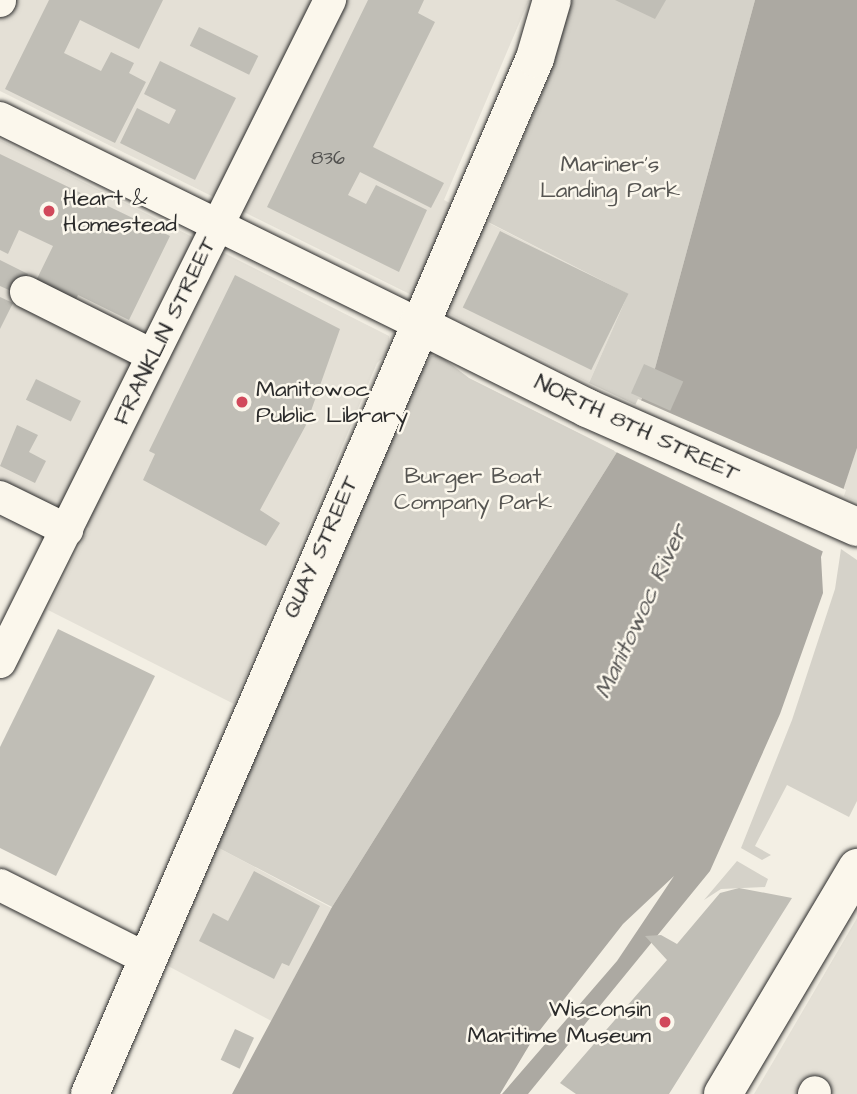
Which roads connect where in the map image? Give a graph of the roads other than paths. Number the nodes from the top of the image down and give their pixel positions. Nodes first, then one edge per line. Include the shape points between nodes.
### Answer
1 (330, 0) edge
2 (548, 1) edge
3 (0, 118) edge
4 (218, 225) junction
5 (26, 292) dead end
6 (418, 324) junction
7 (152, 355) junction
8 (0, 497) edge
9 (851, 524) edge
10 (66, 530) junction
11 (0, 662) edge
12 (0, 885) edge
13 (852, 889) edge
14 (145, 958) junction
15 (90, 1094) edge
16 (723, 1094) edge

1 - 4 street, FRANKLIN STREET
2 - 6 main road, QUAY STREET via 535,58
3 - 4 street
4 - 6 street
4 - 7 street, FRANKLIN STREET
5 - 7 street
6 - 9 main road, NORTH 8TH STREET via 586,408
6 - 14 main road, QUAY STREET
7 - 10 street, FRANKLIN STREET
8 - 10 street
10 - 11 street, FRANKLIN STREET
12 - 14 street
13 - 16 main road
14 - 15 main road, QUAY STREET

